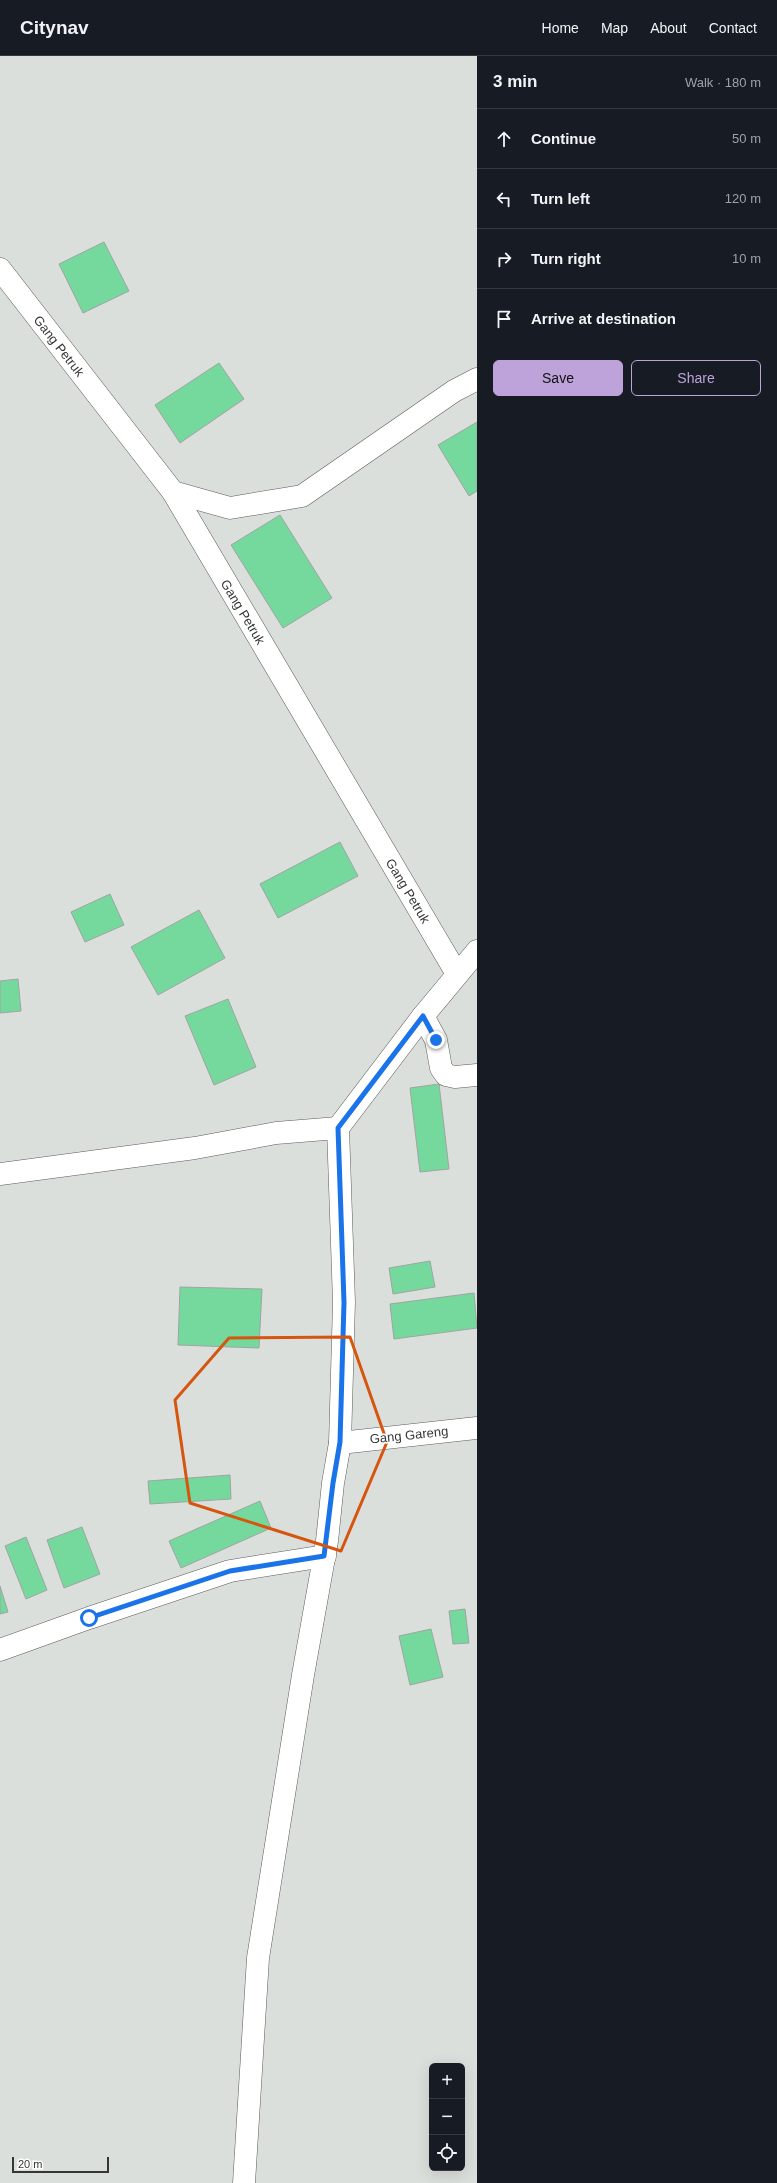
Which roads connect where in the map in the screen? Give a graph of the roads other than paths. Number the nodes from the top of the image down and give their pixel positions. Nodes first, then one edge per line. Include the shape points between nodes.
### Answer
1 (0, 269) edge
2 (477, 379) edge
3 (173, 492) junction
4 (477, 951) edge
5 (457, 974) junction
6 (423, 1016) junction
7 (477, 1075) edge
8 (338, 1128) junction
9 (0, 1174) edge
10 (477, 1428) edge
11 (340, 1442) junction
12 (324, 1556) junction
13 (0, 1650) edge
14 (244, 2183) edge

1 - 3 street, Gang Petruk
2 - 3 street via 454,391 302,496 230,508
3 - 5 street, Gang Petruk
4 - 5 street
5 - 6 street
6 - 7 street via 436,1040 446,1075
6 - 8 street
8 - 9 street via 276,1133 195,1148
8 - 11 street via 344,1302
10 - 11 street, Gang Gareng
11 - 12 street
12 - 13 street via 230,1571
12 - 14 street via 258,1958

